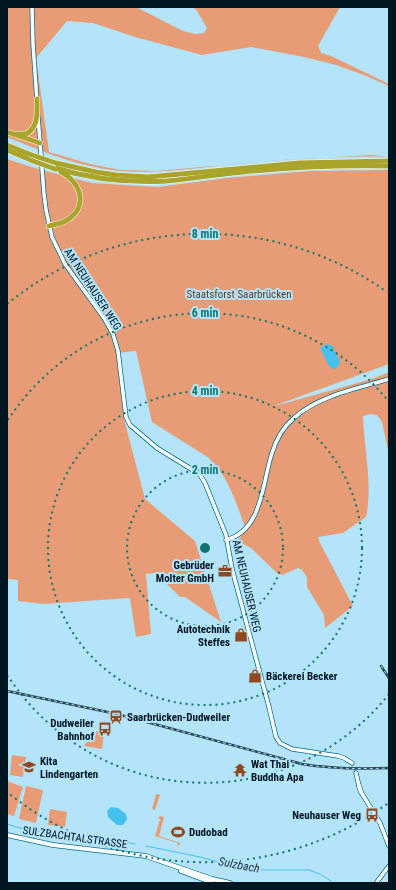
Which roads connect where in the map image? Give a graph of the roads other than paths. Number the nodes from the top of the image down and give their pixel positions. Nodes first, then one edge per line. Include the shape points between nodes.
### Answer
1 (32, 7) edge
2 (37, 99) junction
3 (7, 132) edge
4 (14, 134) junction
5 (40, 143) junction
6 (7, 145) edge
7 (7, 150) edge
8 (27, 156) junction
9 (389, 161) edge
10 (389, 166) edge
11 (55, 167) junction
12 (49, 226) junction
13 (389, 379) edge
14 (226, 540) junction
15 (352, 763) dead end
16 (356, 773) tunnel mouth
17 (359, 786) joint
18 (361, 792) joint
19 (7, 835) edge
20 (389, 846) edge
21 (143, 857) junction
22 (389, 866) edge
23 (201, 879) junction
24 (213, 882) edge
25 (205, 883) edge
26 (230, 883) edge
27 (376, 883) edge

1 - 2 street, AM NEUHAUSER WEG
2 - 4 highway via 35,126 26,134
2 - 5 street, AM NEUHAUSER WEG
3 - 4 highway
4 - 5 highway
5 - 12 street, AM NEUHAUSER WEG
6 - 8 highway
7 - 8 highway
8 - 11 highway, bridge
8 - 11 highway, bridge via 34,161
9 - 11 highway via 299,163 148,176
10 - 11 highway via 299,168 166,181 116,180
11 - 12 highway via 76,183 80,193 80,205 67,220
12 - 14 street, AM NEUHAUSER WEG via 54,244 65,264 113,334 118,351 127,421 156,448 200,475 209,492
13 - 14 street via 332,396 312,405 295,417 282,431 275,444 254,516 242,532
14 - 15 street, AM NEUHAUSER WEG via 276,737 280,743 292,750 338,756
16 - 17 street
17 - 18 main road
18 - 20 street via 380,822
19 - 21 main road, SULZBACHTALSTRASSE
21 - 23 main road, SULZBACHTALSTRASSE
21 - 24 main road, SULZBACHTALSTRASSE
22 - 27 street
23 - 24 main road, SULZBACHTALSTRASSE
23 - 25 street
24 - 26 main road, SULZBACHTALSTRASSE

